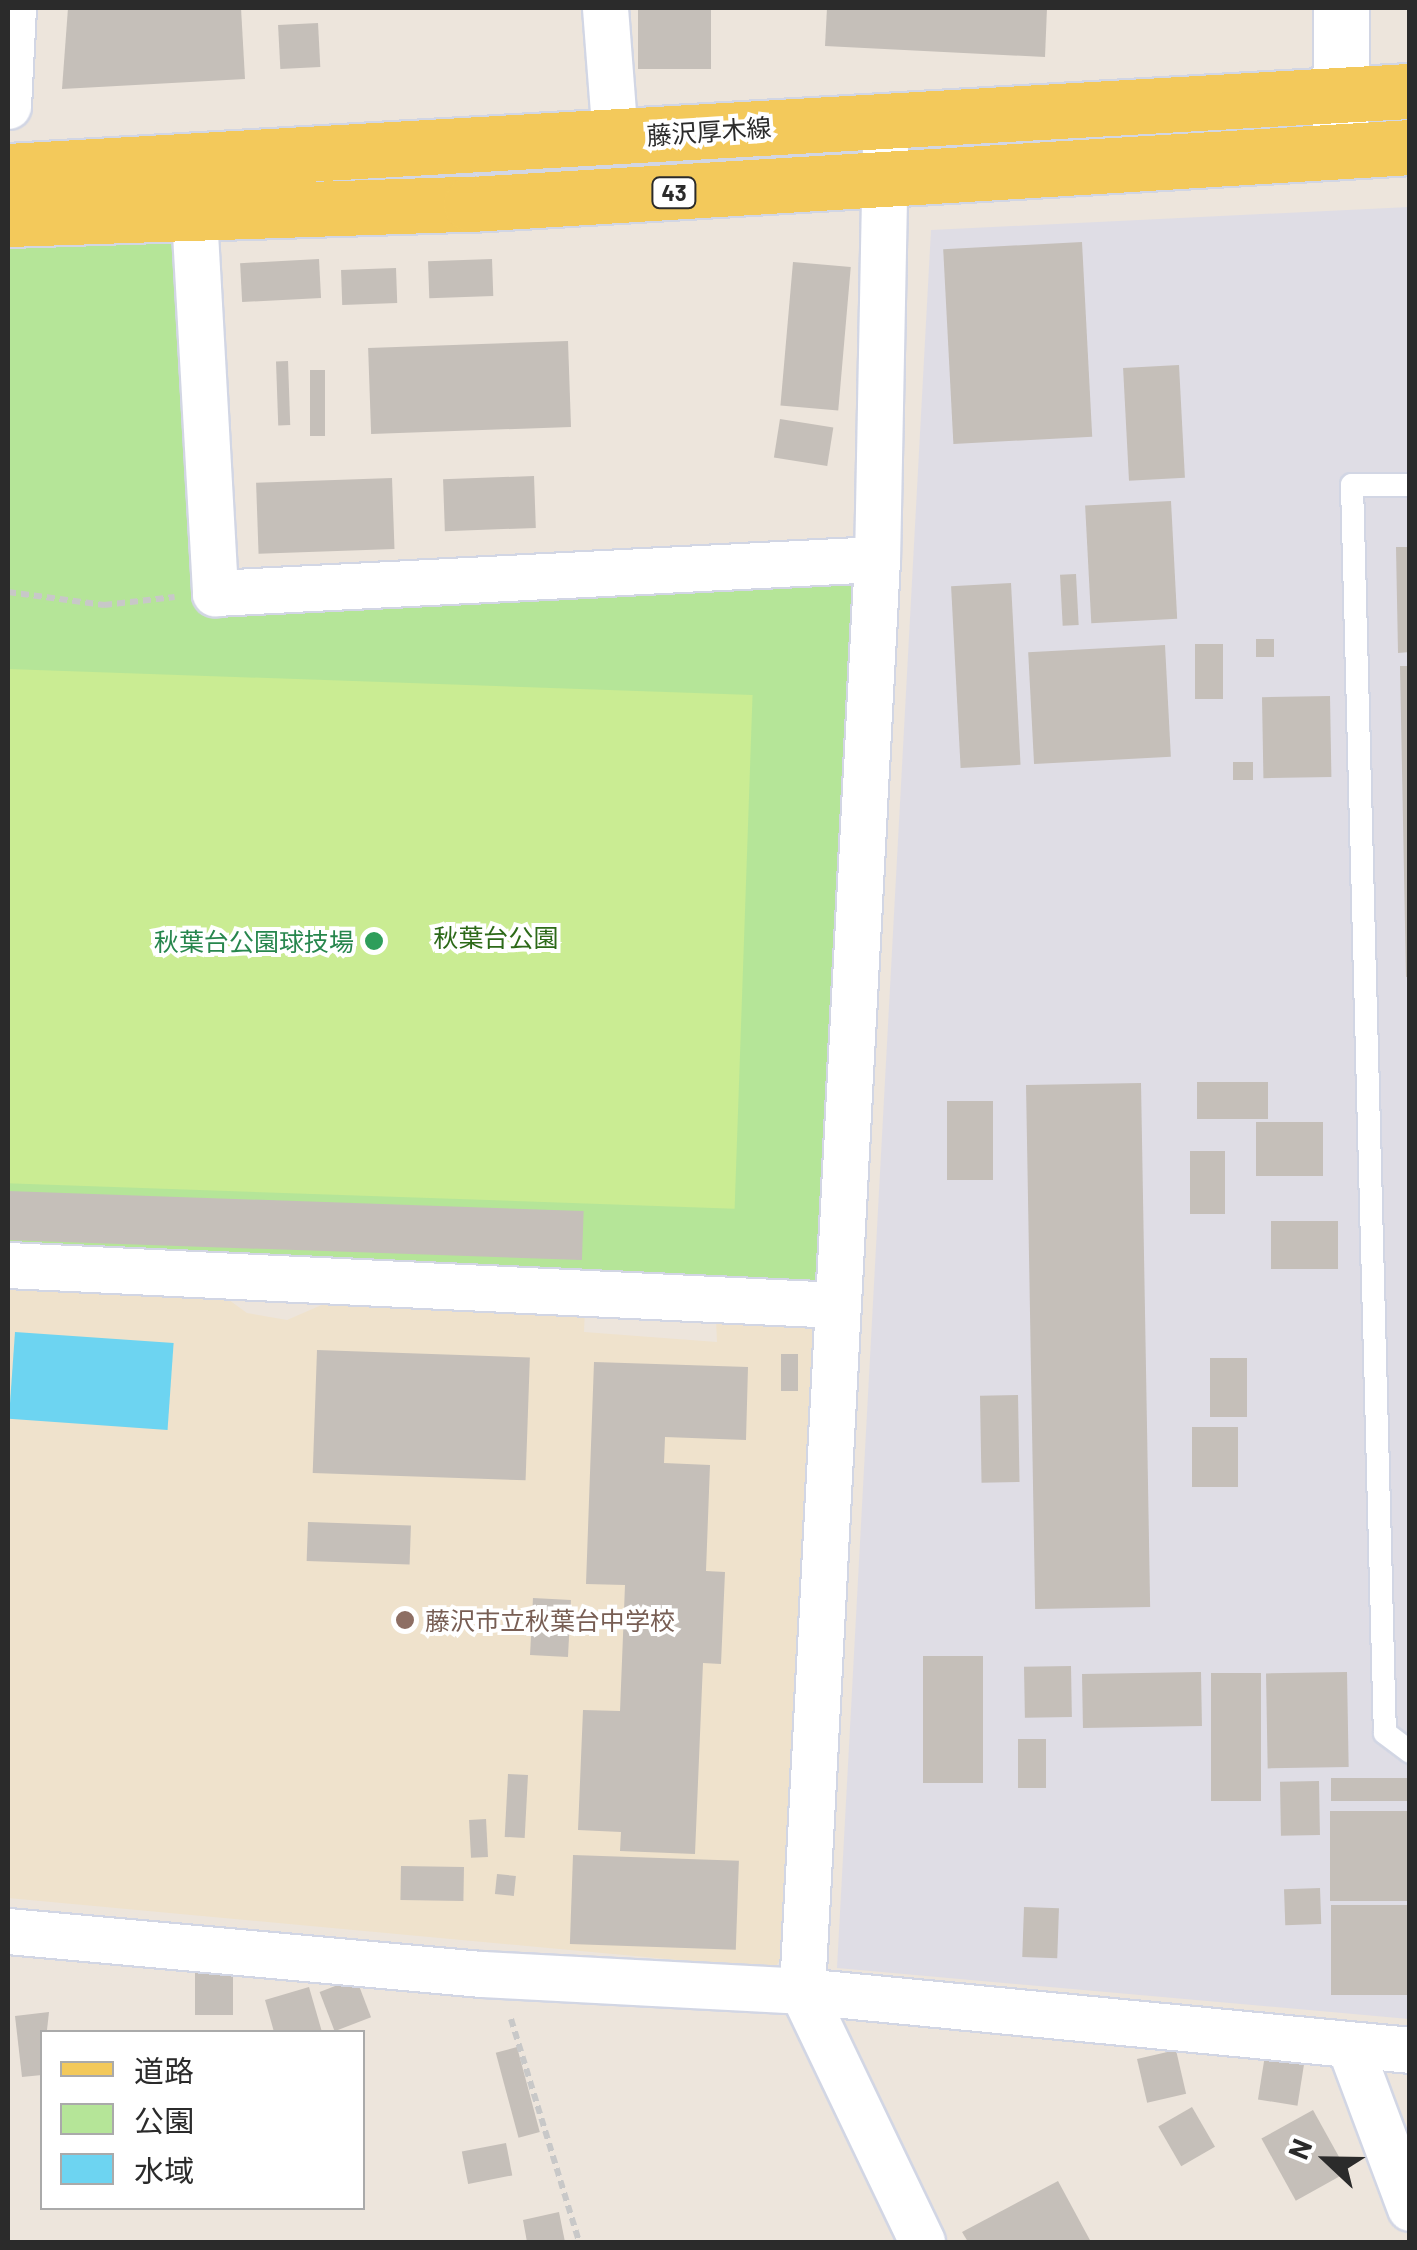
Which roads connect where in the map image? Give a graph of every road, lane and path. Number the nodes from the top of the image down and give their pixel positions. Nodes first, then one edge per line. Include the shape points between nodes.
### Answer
1 (14, 8) edge
2 (606, 8) edge
3 (1341, 8) edge
4 (1410, 91) edge
5 (1338, 94) junction
6 (8, 106) edge
7 (882, 118) junction
8 (614, 139) junction
9 (1410, 147) edge
10 (1340, 150) junction
11 (8, 171) edge
12 (888, 181) junction
13 (194, 215) junction
14 (8, 219) edge
15 (1410, 485) edge
16 (878, 559) junction
17 (8, 592) edge
18 (215, 593) junction
19 (8, 1265) edge
20 (837, 1305) junction
21 (1410, 1752) edge
22 (8, 1931) edge
23 (481, 1974) junction
24 (802, 1992) junction
25 (1349, 2045) junction
26 (1410, 2050) edge
27 (1410, 2208) edge
28 (579, 2242) edge
29 (922, 2242) edge

1 - 6 street
2 - 8 street
3 - 5 street
4 - 5 main road, 藤沢厚木線
5 - 7 main road, 藤沢厚木線
5 - 10 street
7 - 8 main road, 藤沢厚木線
7 - 12 street
8 - 11 main road, 藤沢厚木線
9 - 10 main road, 43
10 - 12 main road, 43
12 - 13 main road, 43
12 - 16 street
13 - 14 main road, 43
13 - 18 street
15 - 21 lane via 1352,485 1385,1733
16 - 18 street
16 - 20 street
17 - 18 path via 104,605
19 - 20 street
20 - 24 street
22 - 23 street
23 - 24 street
23 - 28 path via 515,2026
24 - 25 street
24 - 29 street
25 - 26 street
25 - 27 street

